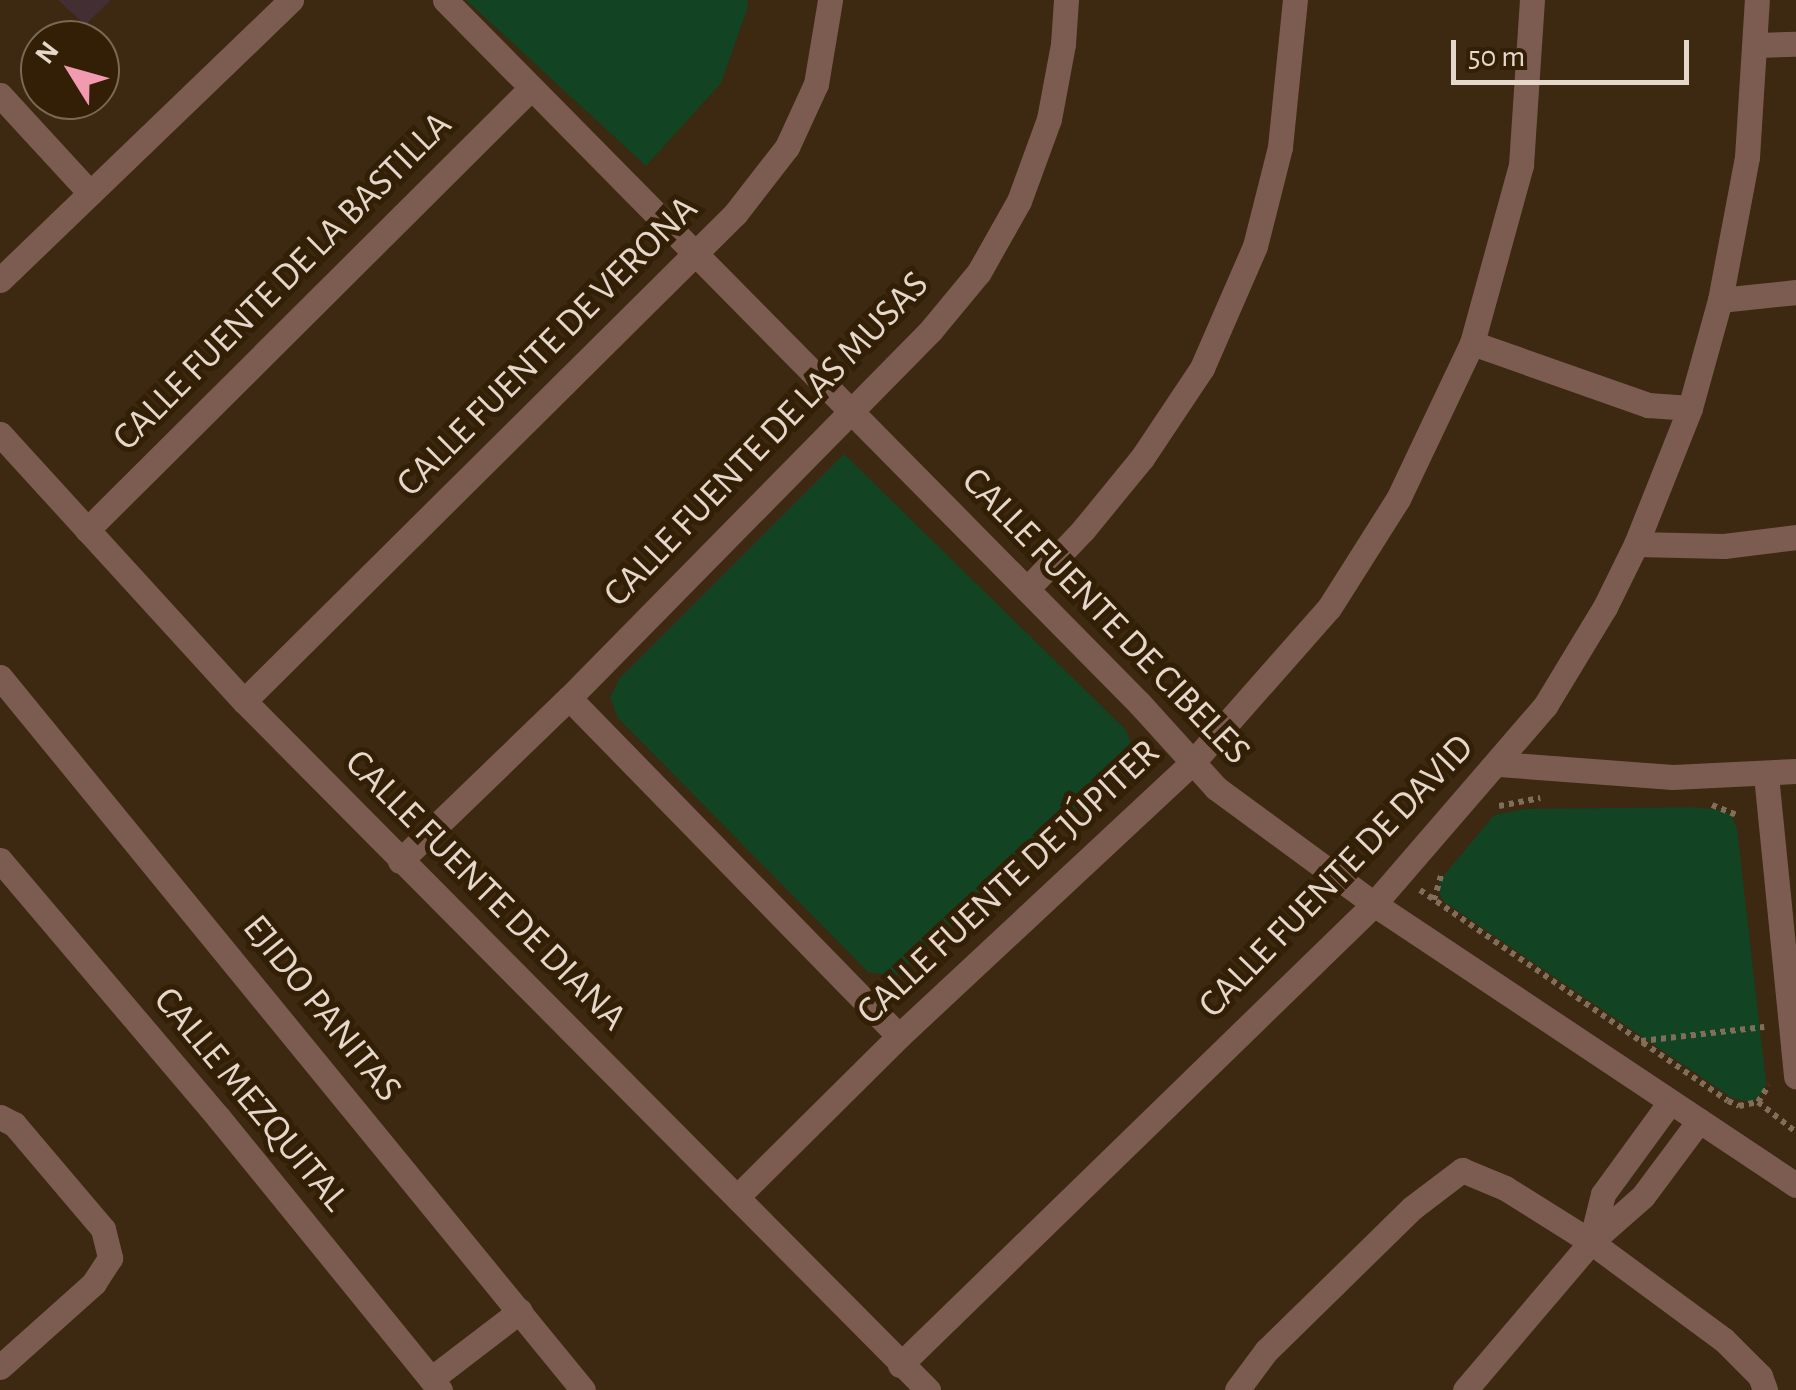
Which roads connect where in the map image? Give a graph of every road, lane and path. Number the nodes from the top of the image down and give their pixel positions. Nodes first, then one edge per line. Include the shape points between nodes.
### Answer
1 (291, 0) edge
2 (445, 0) edge
3 (830, 0) edge
4 (1066, 0) edge
5 (1295, 0) edge
6 (1532, 0) edge
7 (1757, 0) edge
8 (1796, 44) edge
9 (1758, 45) junction
10 (531, 88) junction
11 (0, 95) edge
12 (90, 193) junction
13 (698, 256) junction
14 (0, 280) edge
15 (1796, 292) edge
16 (1720, 300) junction
17 (1472, 342) junction
18 (1690, 408) junction
19 (849, 410) junction
20 (0, 434) edge
21 (88, 530) junction
22 (1796, 537) edge
23 (1636, 544) junction
24 (1027, 588) junction
25 (0, 677) edge
26 (569, 698) junction
27 (244, 701) junction
28 (1193, 762) junction
29 (1499, 764) junction
30 (1796, 771) edge
31 (1766, 775) junction
32 (1544, 798) dead end
33 (1704, 804) dead end
34 (1489, 814) dead end
35 (1738, 816) dead end
36 (0, 860) edge
37 (400, 860) junction
38 (1443, 869) dead end
39 (1399, 876) junction
40 (1434, 900) junction
41 (1374, 904) junction
42 (1793, 996) edge
43 (1764, 1027) dead end
44 (899, 1036) junction
45 (1640, 1041) junction
46 (1796, 1077) edge
47 (1670, 1102) junction
48 (0, 1117) edge
49 (1699, 1121) junction
50 (1796, 1132) edge
51 (1796, 1185) edge
52 (737, 1198) junction
53 (1592, 1242) junction
54 (520, 1310) junction
55 (900, 1365) junction
56 (0, 1368) edge
57 (435, 1384) edge
58 (583, 1390) edge
59 (928, 1390) edge
60 (1237, 1390) edge
61 (1465, 1390) edge
62 (1765, 1390) edge

1 - 12 street
2 - 10 street, CALLE FUENTE DE CIBELES
3 - 13 street, CALLE FUENTE DE VERONA via 816,84 787,148
4 - 19 street, CALLE FUENTE DE LAS MUSAS via 1048,119 1019,201 979,272
5 - 24 street via 1280,147 1255,246 1202,368 1142,458
6 - 17 street, CALLE FUENTE DE JÚPITER via 1521,166
7 - 9 street, CALLE FUENTE DE DAVID
8 - 9 street
9 - 16 street, CALLE FUENTE DE DAVID via 1747,157
10 - 13 street, CALLE FUENTE DE CIBELES
10 - 21 street, CALLE FUENTE DE LA BASTILLA
11 - 12 street
12 - 14 street
13 - 19 street, CALLE FUENTE DE CIBELES
13 - 27 street, CALLE FUENTE DE VERONA
15 - 16 street
16 - 18 street, CALLE FUENTE DE DAVID
17 - 18 street via 1648,405
17 - 28 street, CALLE FUENTE DE JÚPITER via 1398,498 1329,608
18 - 23 street, CALLE FUENTE DE DAVID
19 - 24 street, CALLE FUENTE DE CIBELES
19 - 26 street, CALLE FUENTE DE LAS MUSAS
20 - 21 street, CALLE FUENTE DE DIANA
21 - 27 street, CALLE FUENTE DE DIANA
22 - 23 street via 1724,546
23 - 29 street, CALLE FUENTE DE DAVID via 1545,706
24 - 28 street, CALLE FUENTE DE CIBELES
25 - 54 street, EJIDO PANITAS
26 - 37 street, CALLE FUENTE DE LAS MUSAS
26 - 44 street
27 - 37 street, CALLE FUENTE DE DIANA
28 - 41 street, CALLE FUENTE DE CIBELES via 1216,788
28 - 44 street, CALLE FUENTE DE JÚPITER
29 - 31 street via 1673,777
29 - 39 street, CALLE FUENTE DE DAVID
30 - 31 street
31 - 42 street
32 - 34 path via 1503,803
33 - 35 path
36 - 57 street, CALLE MEZQUITAL
37 - 52 street, CALLE FUENTE DE DIANA
38 - 40 path
39 - 40 path
39 - 41 street, CALLE FUENTE DE DAVID
40 - 45 path
41 - 47 street, CALLE FUENTE DE CIBELES
41 - 55 street, CALLE FUENTE DE DAVID
42 - 46 street
43 - 45 path
44 - 52 street, CALLE FUENTE DE JÚPITER
45 - 50 path via 1728,1101 1758,1102
47 - 49 street, CALLE FUENTE DE CIBELES
47 - 53 street via 1602,1194
48 - 56 street via 14,1124 103,1229 110,1258 94,1283
49 - 51 street, CALLE FUENTE DE CIBELES
49 - 53 street via 1643,1196
52 - 55 street, CALLE FUENTE DE DIANA
53 - 60 street via 1505,1188 1462,1170 1429,1192 1266,1351
53 - 61 street
53 - 62 street via 1724,1340 1760,1376
54 - 57 street
54 - 58 street, EJIDO PANITAS
55 - 59 street, CALLE FUENTE DE DIANA

